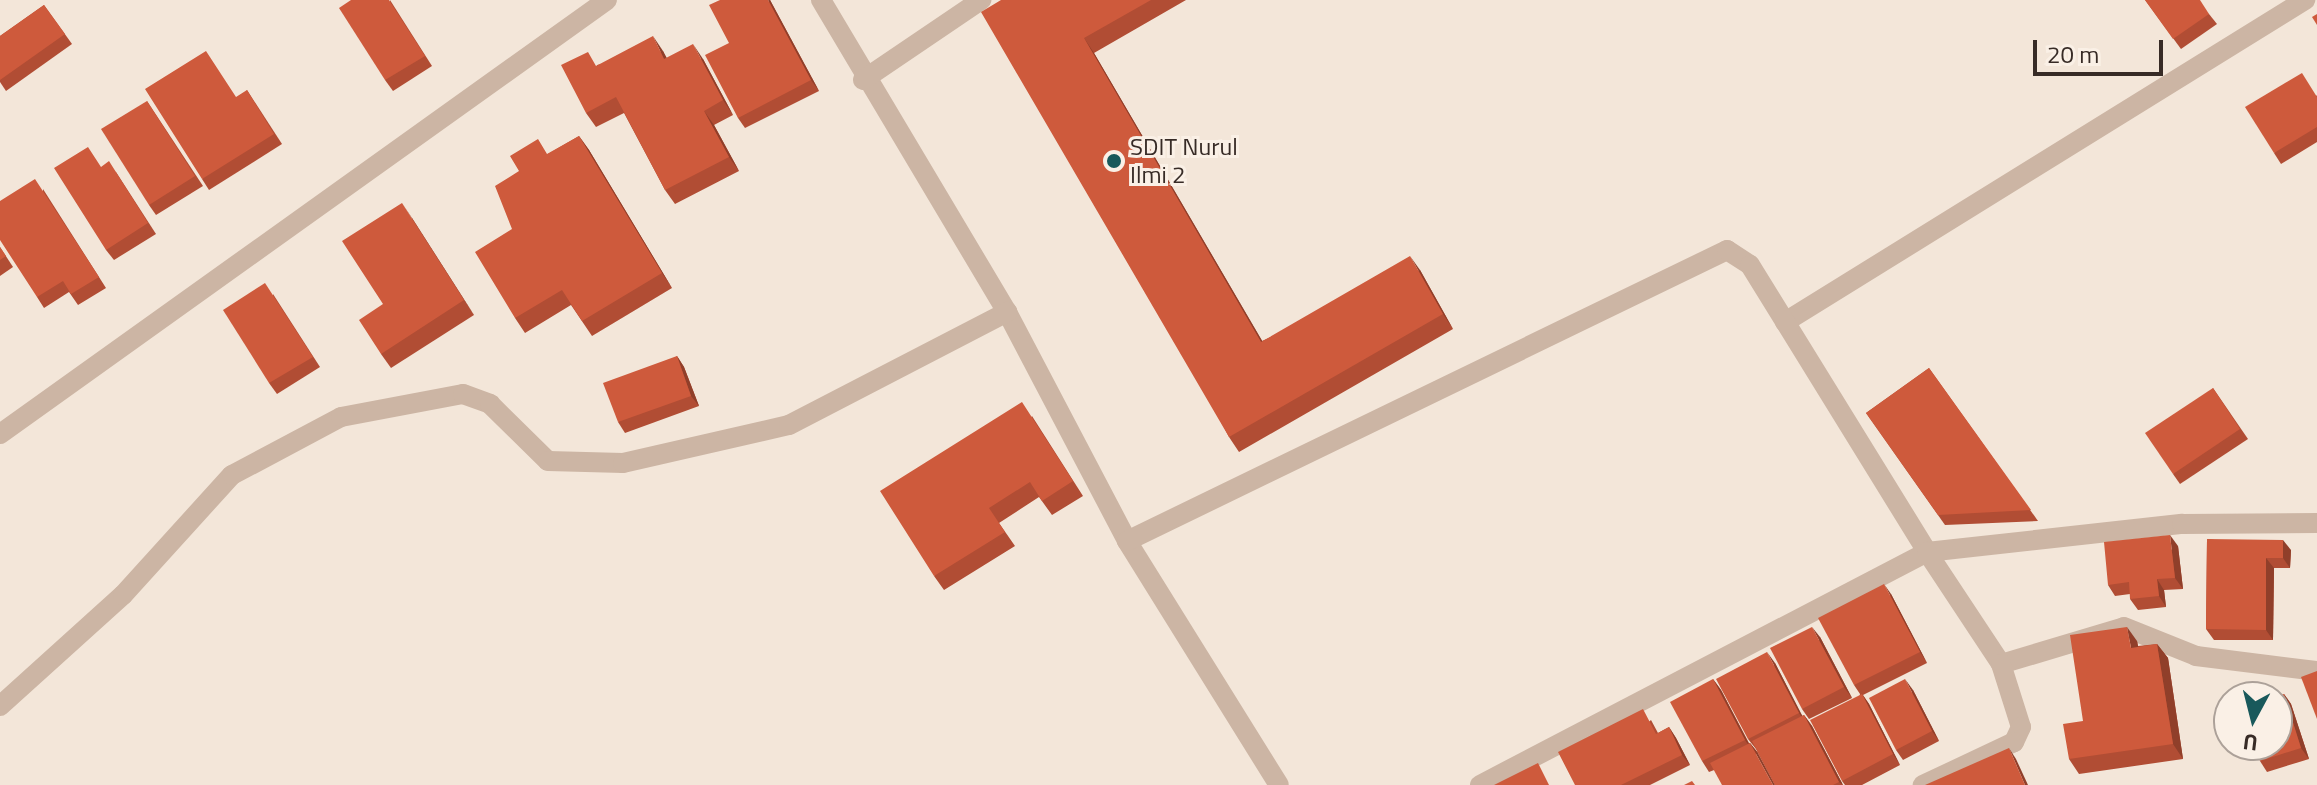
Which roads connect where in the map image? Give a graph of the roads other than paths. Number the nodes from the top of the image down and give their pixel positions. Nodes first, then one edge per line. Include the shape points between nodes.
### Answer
1 (607, 0) edge
2 (821, 0) edge
3 (981, 0) edge
4 (2305, 0) edge
5 (863, 80) junction
6 (1007, 312) junction
7 (1785, 322) junction
8 (0, 434) edge
9 (2317, 523) edge
10 (1127, 541) junction
11 (1927, 552) junction
12 (2001, 664) junction
13 (2317, 671) edge
14 (0, 706) edge
15 (1279, 785) edge
16 (1480, 785) edge
17 (1923, 785) edge

1 - 8 street
2 - 5 street
3 - 5 street
4 - 7 street
5 - 6 street
6 - 10 street
6 - 14 street via 789,425 623,463 548,461 490,404 463,394 341,417 232,475 123,595
7 - 10 street via 1740,254 1714,252
7 - 11 street
9 - 11 street via 2182,524
10 - 15 street
11 - 12 street
11 - 16 street
12 - 13 street via 2117,627 2196,656
12 - 17 street via 2020,718 2017,737

